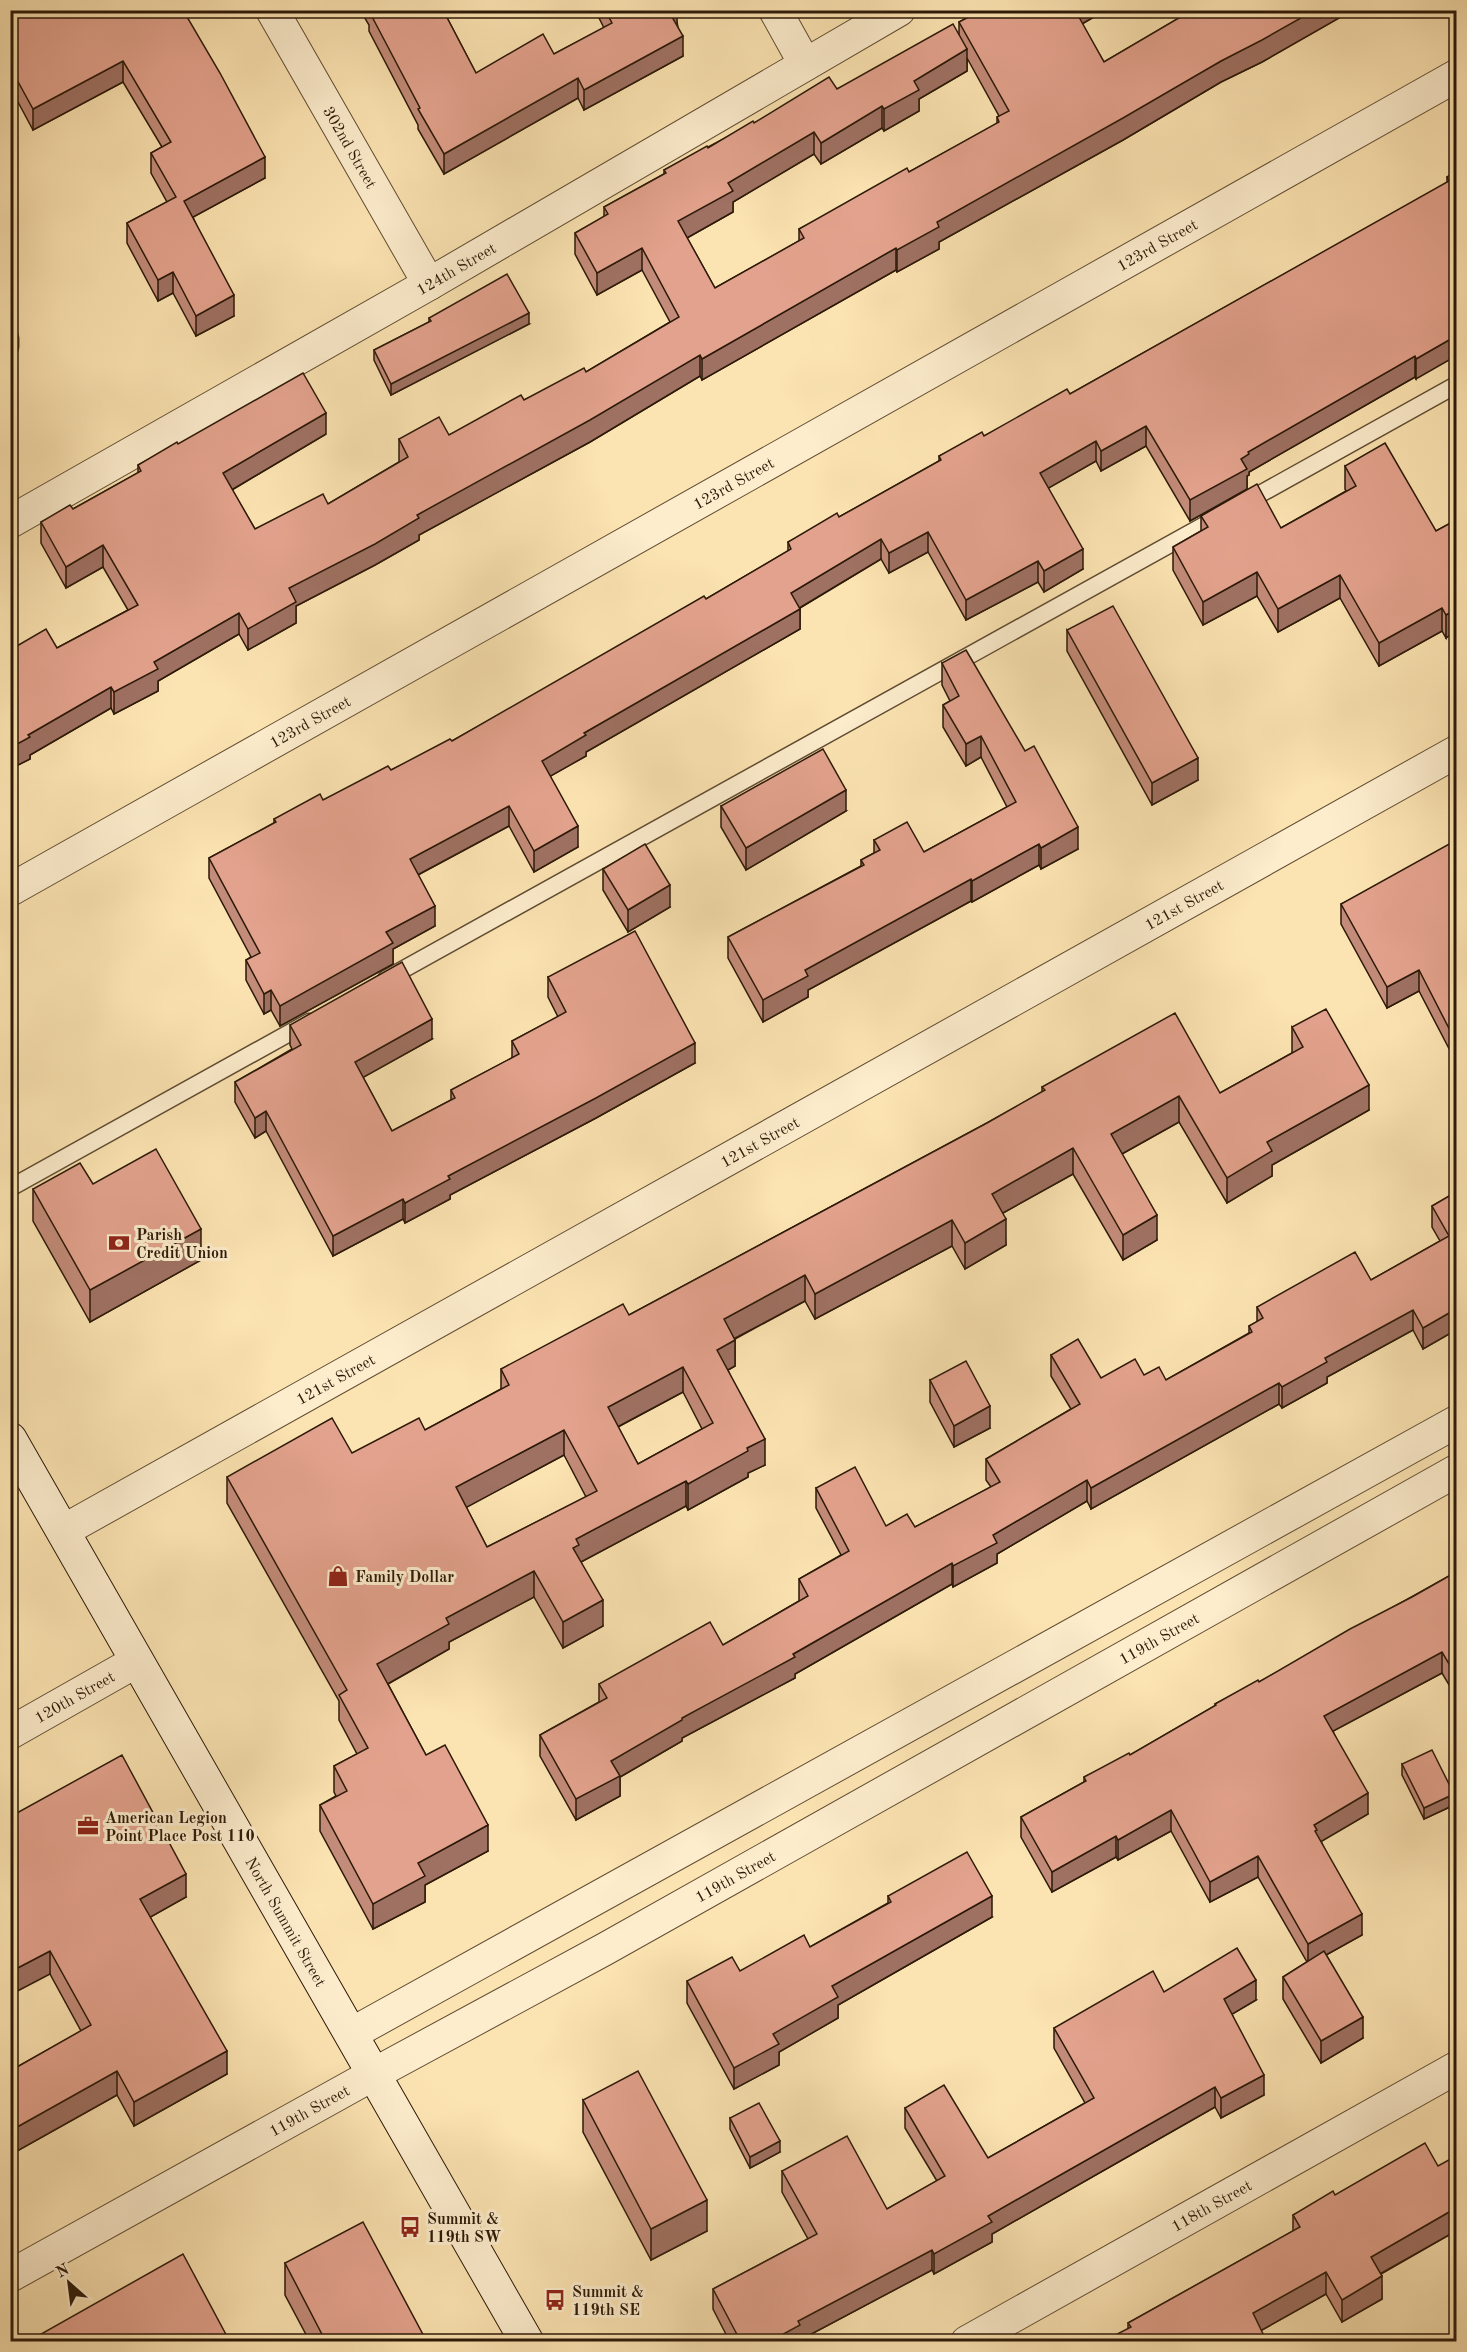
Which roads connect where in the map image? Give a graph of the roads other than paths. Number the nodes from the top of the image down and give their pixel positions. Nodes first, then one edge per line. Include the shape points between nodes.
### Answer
1 (273, 10) edge
2 (775, 10) edge
3 (899, 10) edge
4 (805, 64) junction
5 (1456, 76) edge
6 (429, 284) junction
7 (10, 338) edge
8 (10, 347) edge
9 (1456, 386) edge
10 (10, 522) edge
11 (1456, 752) edge
12 (10, 890) edge
13 (367, 990) edge
14 (325, 1013) edge
15 (10, 1188) edge
16 (1456, 1422) edge
17 (10, 1439) edge
18 (1456, 1471) edge
19 (63, 1530) junction
20 (138, 1661) junction
21 (10, 1733) edge
22 (351, 2034) junction
23 (1456, 2068) edge
24 (374, 2074) junction
25 (10, 2276) edge
26 (527, 2342) edge
27 (967, 2342) edge

1 - 6 street, 302nd Street
2 - 4 street
3 - 4 street, 124th Street
4 - 6 street, 124th Street
5 - 12 street, 123rd Street
6 - 10 street, 124th Street
7 - 8 lane
9 - 13 lane
11 - 19 street, 121st Street
14 - 15 lane
16 - 22 street
17 - 19 main road, North Summit Street
18 - 24 street, 119th Street via 605,1949
19 - 20 main road, North Summit Street
20 - 21 street, 120th Street
20 - 22 main road, North Summit Street
22 - 24 main road, North Summit Street
23 - 27 street, 118th Street
24 - 25 street, 119th Street
24 - 26 main road, North Summit Street

